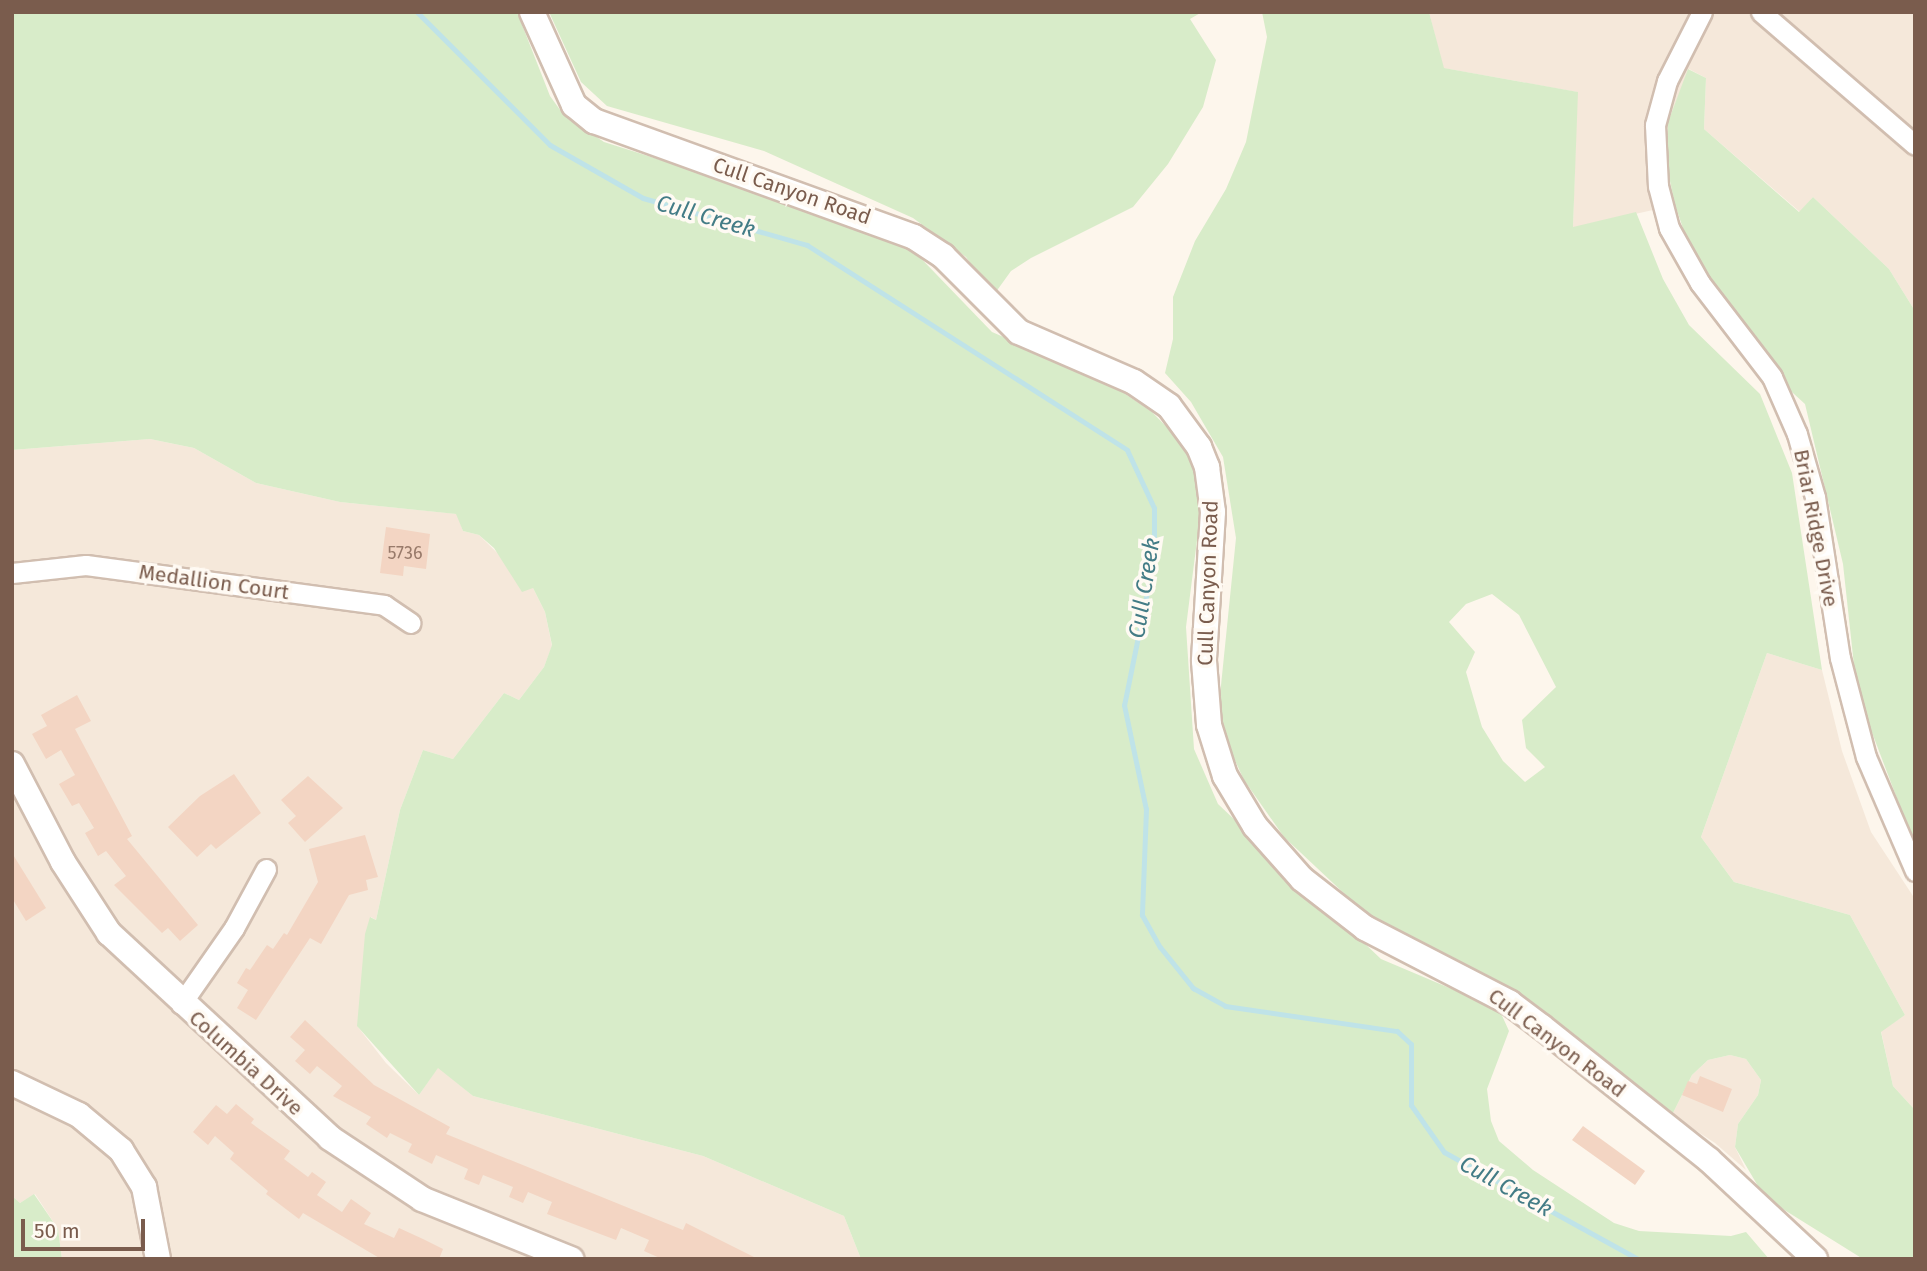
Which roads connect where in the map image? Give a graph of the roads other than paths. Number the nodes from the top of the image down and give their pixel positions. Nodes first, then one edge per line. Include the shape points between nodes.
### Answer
1 (532, 12) edge
2 (1702, 12) edge
3 (1760, 12) edge
4 (1915, 145) edge
5 (12, 573) edge
6 (411, 623) dead end
7 (12, 764) edge
8 (266, 869) dead end
9 (1915, 871) edge
10 (181, 1004) junction
11 (12, 1083) edge
12 (158, 1259) edge
13 (571, 1259) edge
14 (1815, 1259) edge

1 - 14 street, Cull Canyon Road via 574,105 594,121 915,237 943,256 1019,332 1134,382 1169,406 1199,447 1207,467 1213,512 1205,661 1209,726 1225,776 1255,826 1302,879 1355,921 1387,942 1500,998 1542,1027 1709,1160
2 - 9 street, Briar Ridge Drive via 1667,81 1655,125 1658,186 1669,228 1700,283 1772,377 1797,434 1815,497 1840,658 1863,745
3 - 4 street
5 - 6 street, Medallion Court via 86,565 384,605
7 - 10 street, Columbia Drive via 63,862 103,923
8 - 10 street via 229,936
10 - 13 street, Columbia Drive via 368,1167 433,1203
11 - 12 street via 79,1115 121,1150 144,1187

